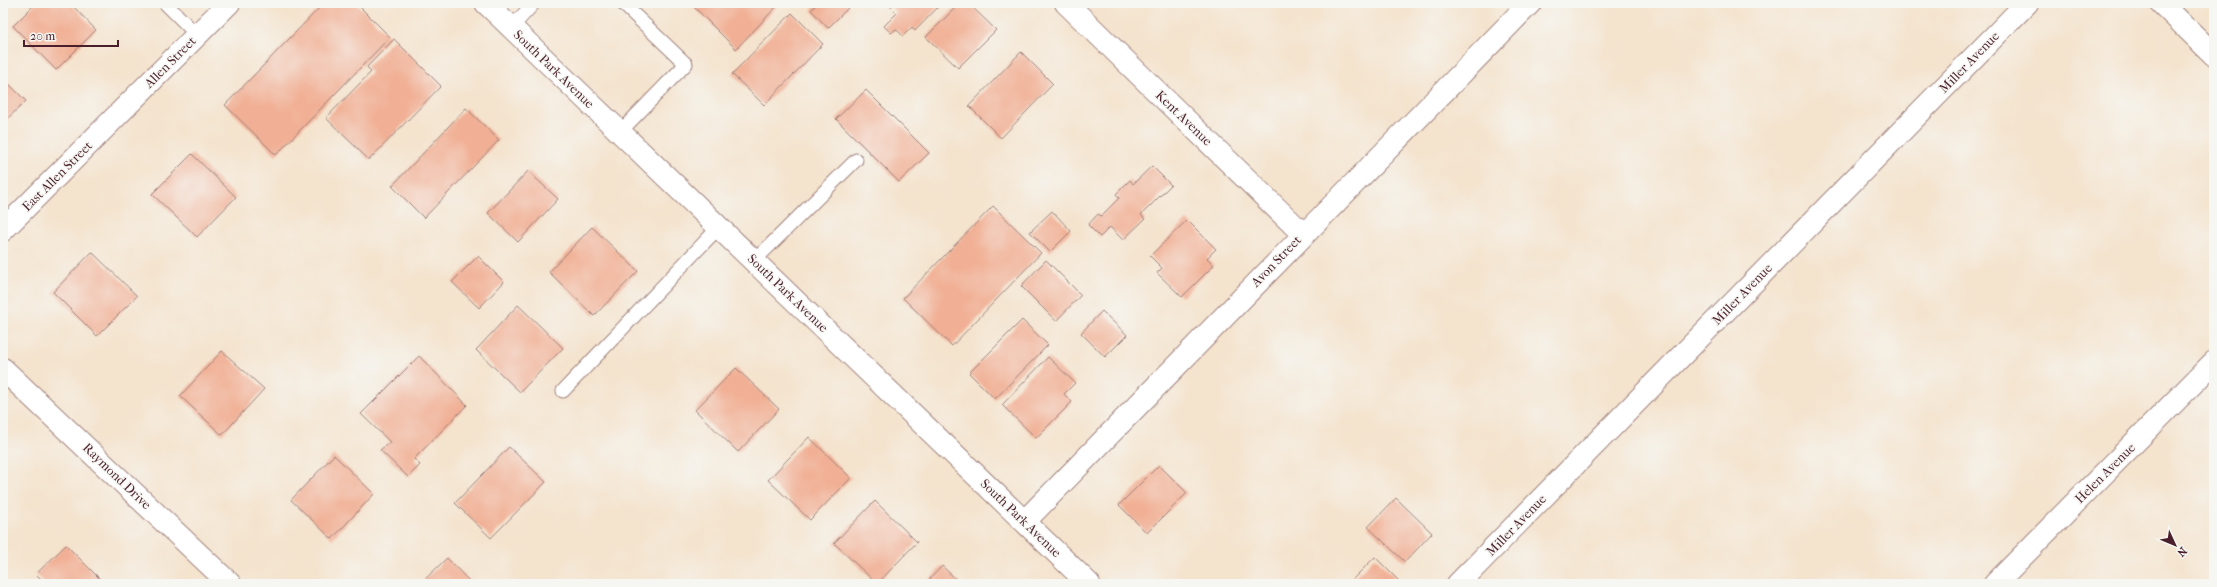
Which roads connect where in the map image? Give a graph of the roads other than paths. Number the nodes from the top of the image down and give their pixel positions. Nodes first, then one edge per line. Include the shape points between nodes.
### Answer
1 (165, 3) edge
2 (229, 3) edge
3 (486, 3) edge
4 (534, 3) edge
5 (622, 3) edge
6 (1066, 3) edge
7 (1530, 3) edge
8 (2027, 3) edge
9 (2161, 3) edge
10 (512, 27) junction
11 (197, 35) junction
12 (2214, 55) edge
13 (111, 121) joint
14 (620, 132) junction
15 (856, 160) dead end
16 (719, 227) junction
17 (3, 230) edge
18 (1303, 234) junction
19 (754, 261) junction
20 (2214, 362) edge
21 (3, 368) edge
22 (563, 391) dead end
23 (1024, 522) junction
24 (230, 584) edge
25 (1089, 584) edge
26 (1458, 584) edge
27 (1995, 584) edge

1 - 11 lane
2 - 11 street, Allen Street
3 - 10 street, South Park Avenue
4 - 10 lane
5 - 14 lane via 686,64
6 - 18 street, Kent Avenue
7 - 18 street, Avon Street
8 - 26 street, Miller Avenue
9 - 12 street
10 - 14 street, South Park Avenue
11 - 13 street, Allen Street
13 - 17 street, East Allen Street
14 - 16 street, South Park Avenue
15 - 19 lane
16 - 19 street, South Park Avenue
16 - 22 lane
18 - 23 street, Avon Street
19 - 23 street, South Park Avenue
20 - 27 street, Helen Avenue
21 - 24 street, Raymond Drive
23 - 25 street, South Park Avenue

